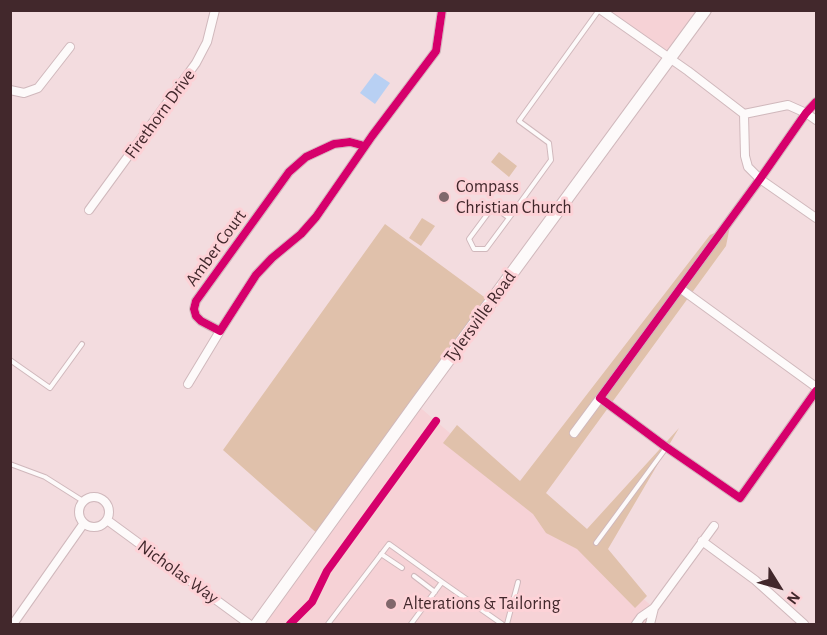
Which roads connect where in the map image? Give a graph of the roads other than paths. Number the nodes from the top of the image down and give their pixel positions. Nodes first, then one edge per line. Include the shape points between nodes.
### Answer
1 (215, 10) edge
2 (442, 10) edge
3 (600, 10) edge
4 (705, 10) edge
5 (70, 47) dead end
6 (669, 59) junction
7 (10, 90) edge
8 (816, 102) edge
9 (806, 112) junction
10 (744, 114) junction
11 (816, 120) edge
12 (363, 148) junction
13 (760, 179) junction
14 (89, 210) dead end
15 (509, 218) junction
16 (816, 218) edge
17 (681, 289) junction
18 (220, 331) junction
19 (82, 344) dead end
20 (10, 360) edge
21 (188, 384) dead end
22 (816, 389) edge
23 (600, 399) junction
24 (574, 433) dead end
25 (666, 447) junction
26 (10, 464) edge
27 (83, 501) junction
28 (107, 519) junction
29 (84, 524) junction
30 (714, 526) dead end
31 (702, 541) junction
32 (596, 543) dead end
33 (381, 554) junction
34 (402, 568) dead end
35 (414, 576) dead end
36 (442, 582) junction
37 (518, 582) dead end
38 (435, 592) junction
39 (654, 608) junction
40 (13, 624) edge
41 (249, 624) edge
42 (256, 624) edge
43 (328, 624) edge
44 (411, 624) edge
45 (504, 624) edge
46 (636, 624) edge
47 (650, 624) edge
48 (804, 624) edge

1 - 14 street, Firethorn Drive via 207,42 196,63
2 - 12 street via 435,51
3 - 6 street
3 - 15 lane via 519,121 549,143 552,160
4 - 6 main road, Tylersville Road
5 - 7 street via 38,88 24,93
6 - 10 street
6 - 42 main road, Tylersville Road
8 - 9 street
9 - 10 street via 788,105
9 - 11 street
9 - 13 street
10 - 13 street via 745,156 748,167
12 - 18 street via 316,217 256,275
12 - 18 street, Amber Court via 350,142 333,144 306,157 290,172 196,302 196,316
13 - 16 street
13 - 17 street
15 - 15 lane via 486,249 474,249 469,239 489,212 501,212
17 - 22 street
17 - 23 street
18 - 21 street
19 - 20 lane via 50,388
22 - 25 street via 740,498
23 - 24 street
23 - 25 street
25 - 32 lane
26 - 27 lane via 45,477
27 - 28 street via 101,498 108,505
27 - 29 street via 79,515
28 - 29 street via 99,526
28 - 41 street, Nicholas Way
29 - 40 street
30 - 31 street
31 - 39 street
31 - 48 street via 755,580
33 - 34 lane
33 - 36 lane via 389,544
33 - 43 lane
35 - 38 lane
36 - 38 lane
36 - 45 lane
37 - 45 lane
38 - 44 lane
39 - 46 street
39 - 47 street

